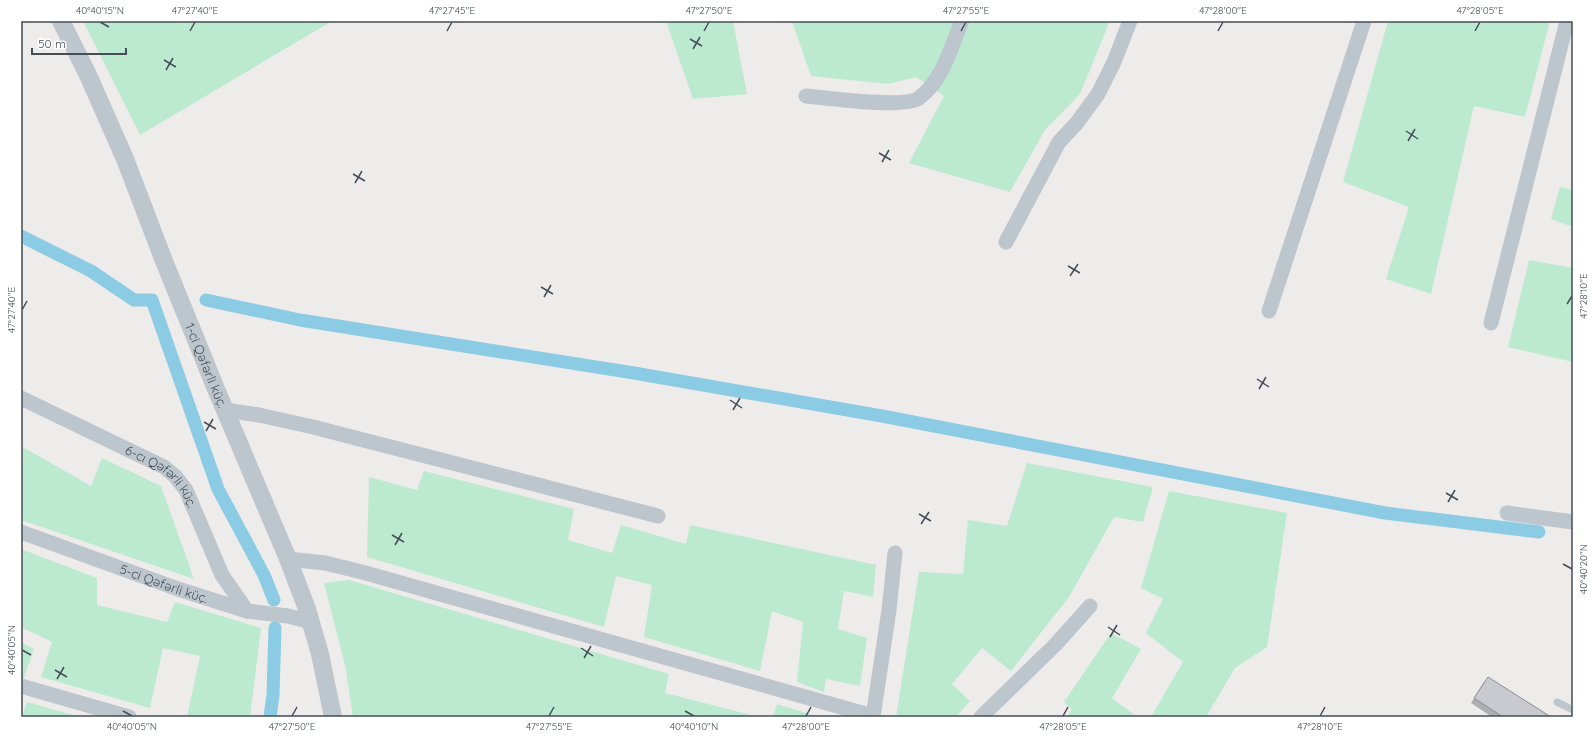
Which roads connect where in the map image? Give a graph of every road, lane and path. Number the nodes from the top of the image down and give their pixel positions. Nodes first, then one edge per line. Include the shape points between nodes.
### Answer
1 (61, 21) edge
2 (962, 21) edge
3 (1130, 21) edge
4 (1364, 21) edge
5 (1568, 21) edge
6 (806, 96) dead end
7 (1006, 242) dead end
8 (1269, 311) dead end
9 (1490, 323) dead end
10 (21, 398) edge
11 (225, 410) junction
12 (1507, 513) dead end
13 (658, 516) dead end
14 (1573, 522) edge
15 (21, 532) edge
16 (895, 553) dead end
17 (288, 558) junction
18 (1090, 606) dead end
19 (247, 611) junction
20 (311, 622) junction
21 (21, 686) edge
22 (1556, 702) dead end
23 (1573, 710) edge
24 (873, 716) edge
25 (129, 717) edge
26 (333, 717) edge
27 (981, 717) edge

1 - 11 street, 1-ci Qəfərli küç. via 125,159
2 - 6 street via 941,71 929,89 917,99 897,104
3 - 7 street via 1098,94 1060,142
4 - 8 street
5 - 9 street
10 - 19 street, 6-cı Qəfərli küç. via 164,467 176,476 186,490 222,575
11 - 13 street via 313,427
11 - 17 street, 1-ci Qəfərli küç.
12 - 14 street
15 - 19 street, 5-ci Qəfərli küç. via 178,589
16 - 24 street
17 - 20 street, 1-ci Qəfərli küç.
17 - 24 street via 362,572
18 - 27 street via 1056,644
19 - 20 street, 5-ci Qəfərli küç. via 288,616
20 - 26 street, 1-ci Qəfərli küç.
21 - 25 street
22 - 23 lane

